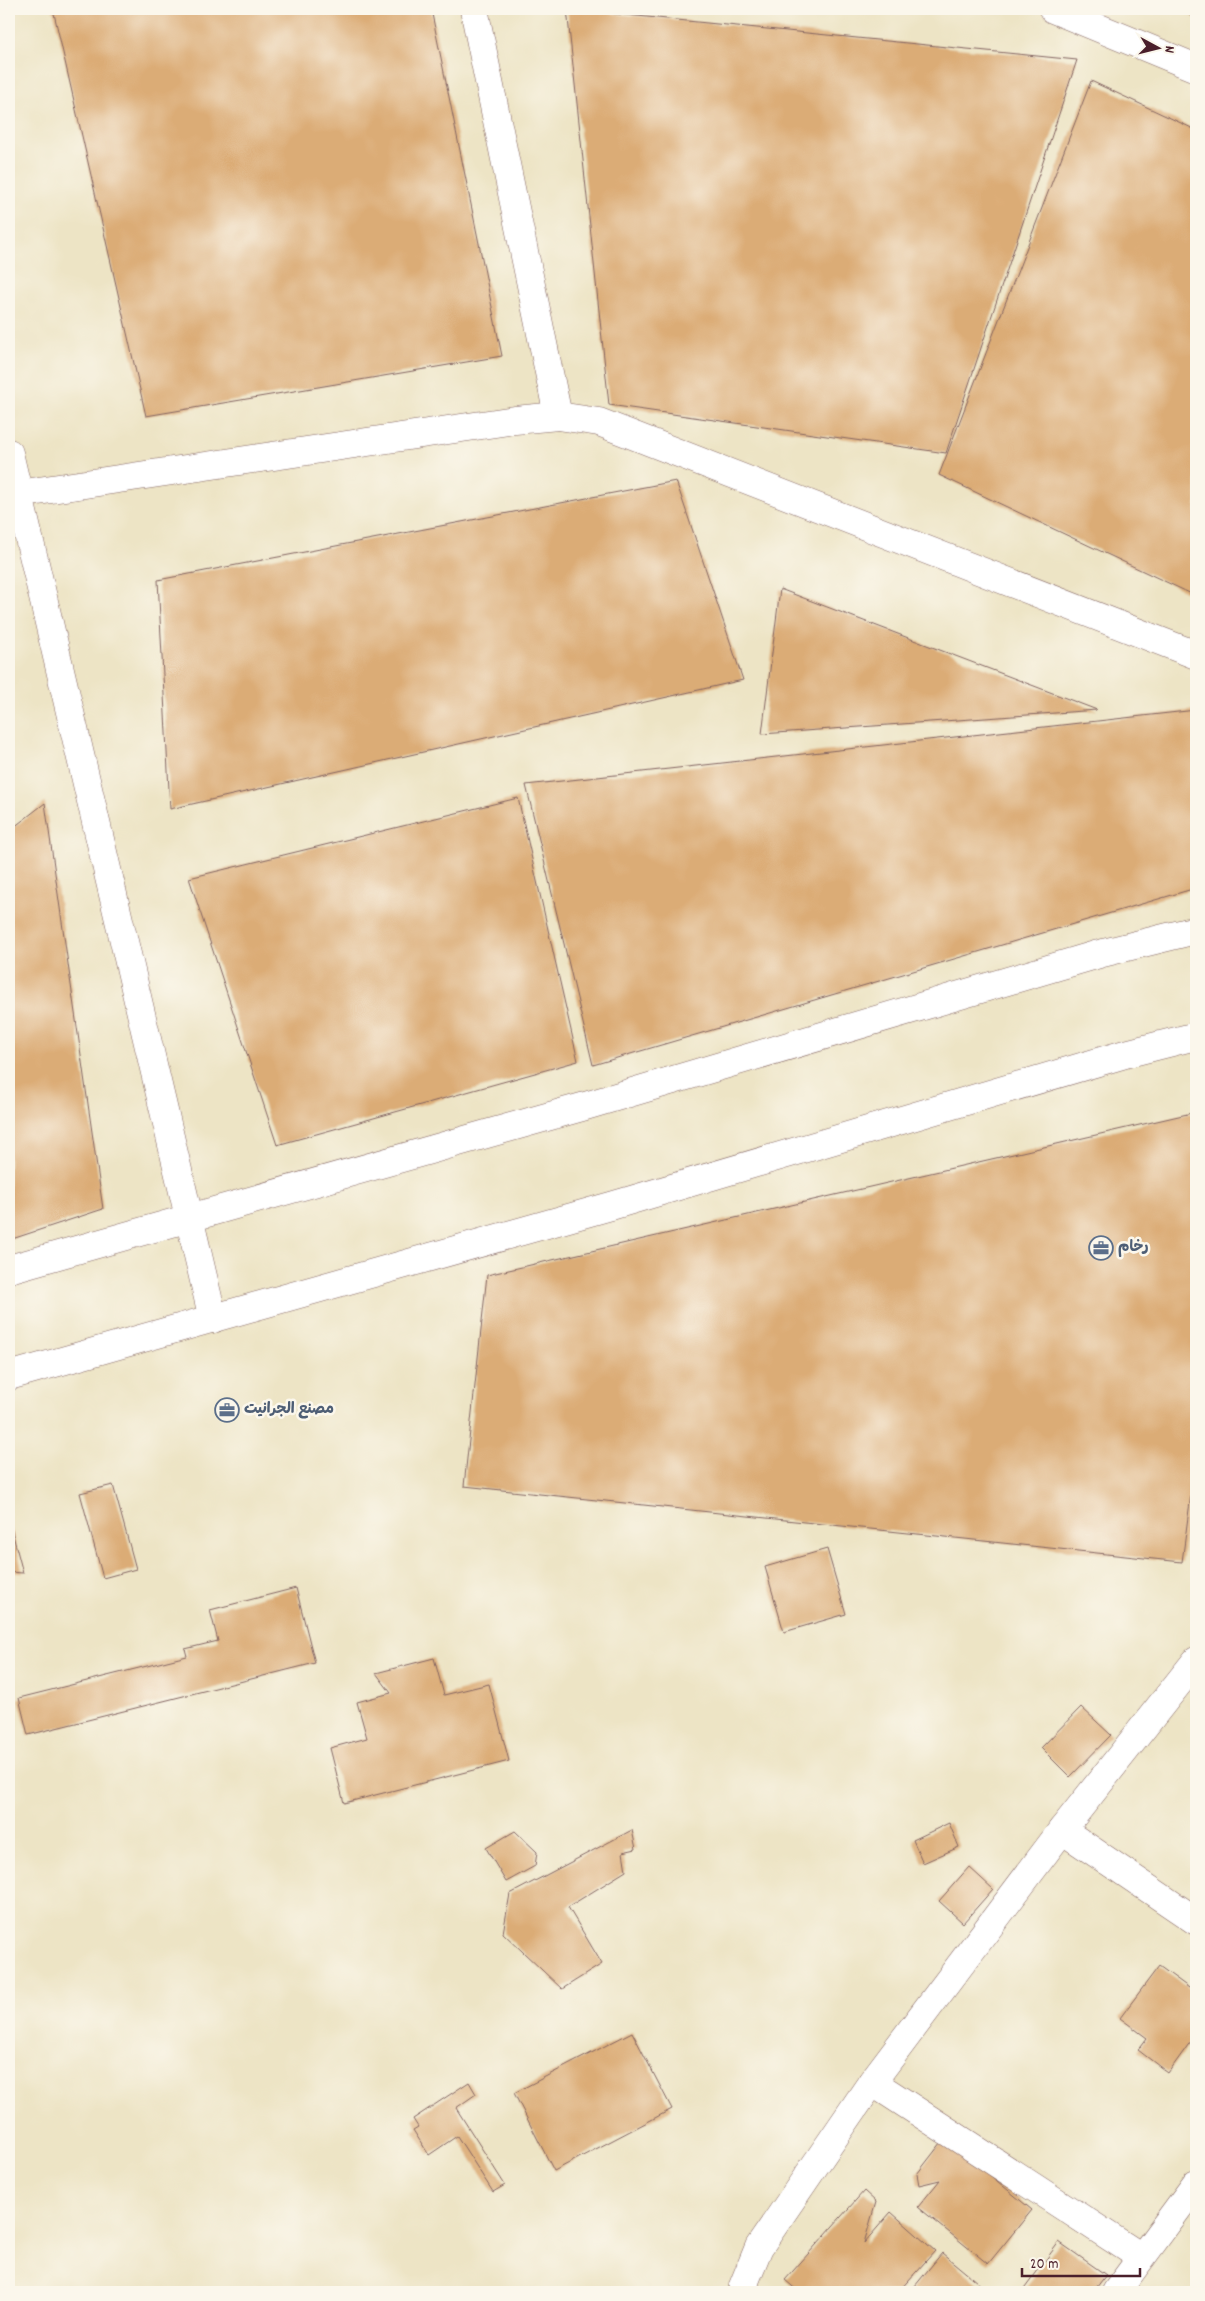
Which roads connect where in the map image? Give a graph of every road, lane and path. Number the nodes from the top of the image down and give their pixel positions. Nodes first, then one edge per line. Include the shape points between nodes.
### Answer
1 (474, 9) edge
2 (1053, 9) edge
3 (1196, 68) edge
4 (558, 416) junction
5 (9, 454) edge
6 (18, 494) junction
7 (1196, 655) edge
8 (1196, 930) edge
9 (1196, 1036) edge
10 (190, 1218) junction
11 (9, 1269) edge
12 (213, 1319) junction
13 (9, 1376) edge
14 (1196, 1661) edge
15 (1062, 1830) junction
16 (1196, 1921) edge
17 (872, 2082) junction
18 (1196, 2184) edge
19 (1141, 2257) junction
20 (746, 2292) edge
21 (1116, 2292) edge

1 - 4 street
2 - 3 street
4 - 6 street
4 - 7 street via 599,422
5 - 6 street
6 - 10 street
8 - 10 street via 1099,954 582,1107
9 - 12 street
10 - 11 street
10 - 12 street
12 - 13 street
14 - 15 street
15 - 16 street
15 - 17 street
17 - 19 street
17 - 20 street via 759,2247 743,2286
18 - 19 street
19 - 21 street

